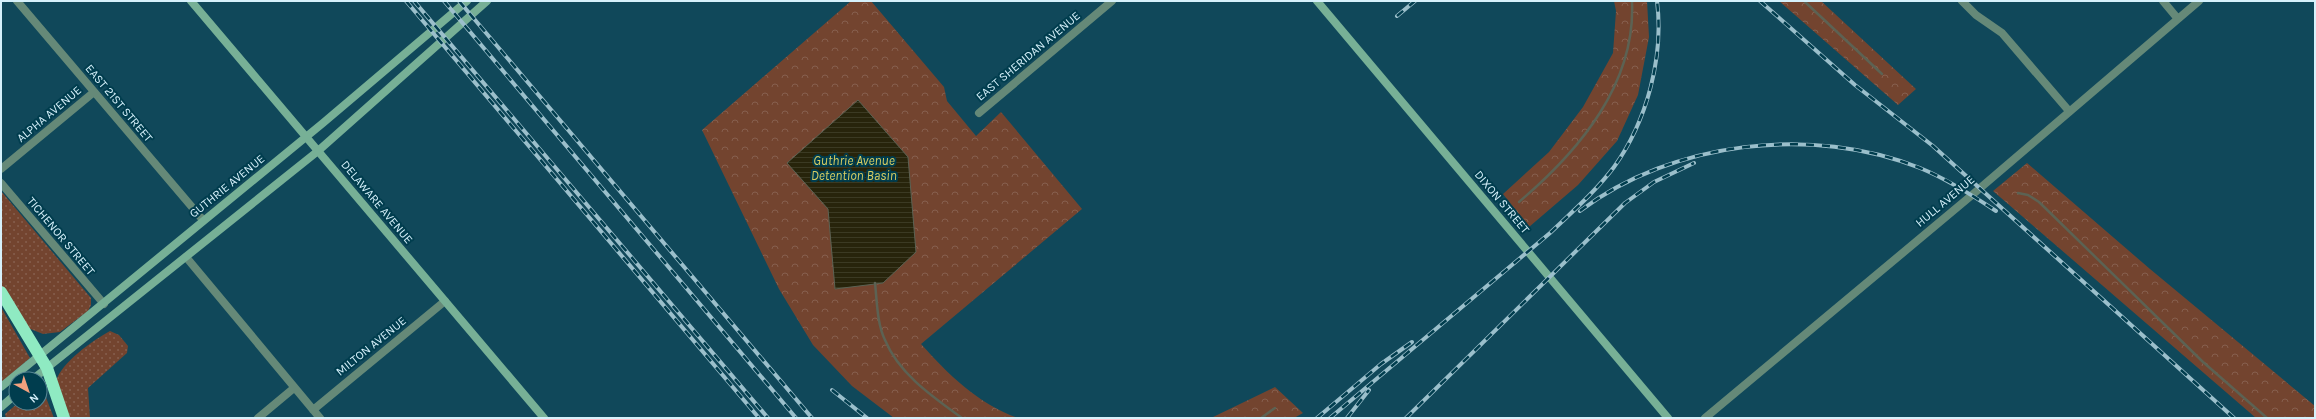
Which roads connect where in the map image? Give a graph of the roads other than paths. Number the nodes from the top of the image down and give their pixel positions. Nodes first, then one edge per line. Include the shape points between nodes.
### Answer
1 (17, 1) edge
2 (192, 1) edge
3 (467, 1) edge
4 (487, 1) edge
5 (1112, 1) edge
6 (1317, 1) edge
7 (1962, 1) edge
8 (2163, 1) edge
9 (2199, 1) edge
10 (2178, 19) junction
11 (94, 92) junction
12 (2069, 111) junction
13 (979, 114) dead end
14 (306, 137) junction
15 (318, 151) junction
16 (1, 169) edge
17 (1, 183) edge
18 (203, 220) junction
19 (186, 257) junction
20 (1, 292) edge
21 (445, 301) junction
22 (104, 304) junction
23 (40, 355) junction
24 (47, 368) junction
25 (43, 371) edge
26 (1, 387) edge
27 (294, 388) junction
28 (312, 410) junction
29 (64, 418) edge
30 (258, 418) edge
31 (320, 418) edge
32 (544, 418) edge
33 (1668, 418) edge
34 (1705, 418) edge

1 - 11 street, EAST 21ST STREET
2 - 14 main road, DELAWARE AVENUE
3 - 14 main road, GUTHRIE AVENUE
4 - 15 main road
5 - 13 street, EAST SHERIDAN AVENUE
6 - 33 main road, DIXON STREET
7 - 12 street via 1976,16 2002,33
8 - 10 street
9 - 10 street, HULL AVENUE
10 - 12 street, HULL AVENUE
11 - 16 street, ALPHA AVENUE
11 - 18 street, EAST 21ST STREET
12 - 34 street, HULL AVENUE
14 - 15 main road, DELAWARE AVENUE
14 - 18 main road, GUTHRIE AVENUE
15 - 19 main road
15 - 21 main road, DELAWARE AVENUE
17 - 22 street, TICHENOR STREET
18 - 22 main road, GUTHRIE AVENUE
19 - 24 main road
19 - 27 street
20 - 23 highway
21 - 28 street, MILTON AVENUE
21 - 32 main road, DELAWARE AVENUE
22 - 23 main road, GUTHRIE AVENUE
23 - 24 highway
23 - 26 main road, GUTHRIE AVENUE
24 - 25 main road
24 - 29 highway
27 - 28 street
27 - 30 street
28 - 31 street

